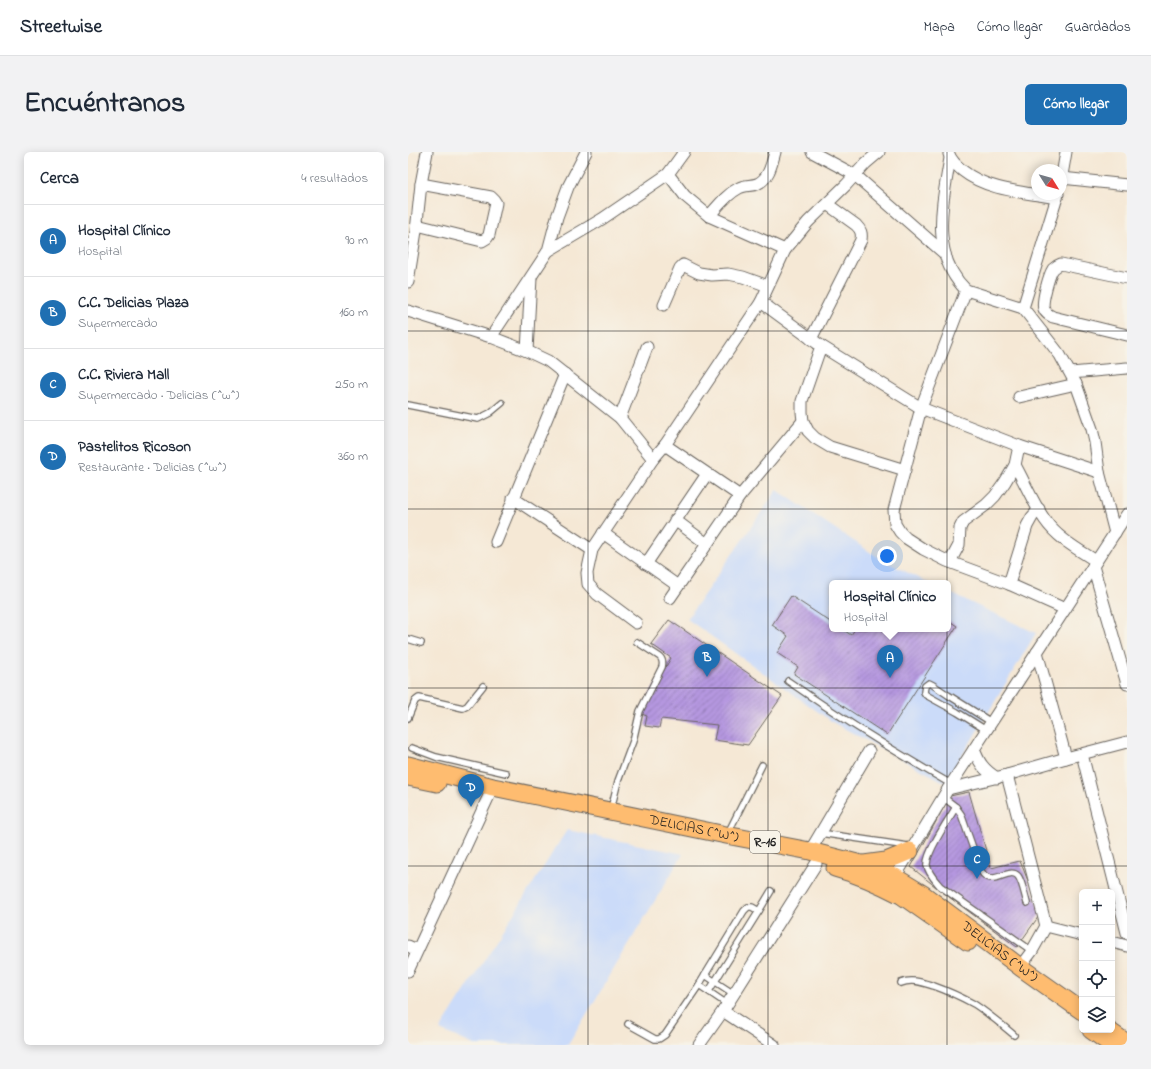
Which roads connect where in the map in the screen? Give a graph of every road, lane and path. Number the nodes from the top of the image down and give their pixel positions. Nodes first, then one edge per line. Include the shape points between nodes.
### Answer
1 (427, 152) edge
2 (586, 152) edge
3 (684, 152) edge
4 (775, 152) edge
5 (812, 152) edge
6 (879, 152) edge
7 (1066, 152) edge
8 (949, 155) edge
9 (1064, 164) edge
10 (668, 174) junction
11 (854, 175) junction
12 (1067, 180) edge
13 (421, 184) junction
14 (1127, 186) edge
15 (1031, 192) edge
16 (1057, 200) edge
17 (827, 204) junction
18 (709, 216) junction
19 (413, 228) edge
20 (785, 250) junction
21 (548, 251) junction
22 (945, 254) junction
23 (531, 277) junction
24 (1127, 278) edge
25 (408, 282) edge
26 (768, 286) junction
27 (966, 290) junction
28 (761, 302) junction
29 (664, 305) dead end
30 (1023, 308) junction
31 (408, 311) edge
32 (1127, 334) edge
33 (491, 337) junction
34 (811, 338) junction
35 (821, 346) junction
36 (648, 347) dead end
37 (527, 351) junction
38 (1127, 368) edge
39 (1071, 373) junction
40 (564, 374) junction
41 (1076, 384) junction
42 (1019, 397) dead end
43 (502, 403) dead end
44 (408, 405) edge
45 (921, 408) junction
46 (620, 418) junction
47 (803, 421) junction
48 (665, 444) junction
49 (1019, 446) junction
50 (653, 459) junction
51 (1015, 465) junction
52 (905, 470) junction
53 (1099, 472) junction
54 (707, 474) junction
55 (740, 496) junction
56 (513, 498) junction
57 (1039, 509) junction
58 (1127, 514) edge
59 (675, 520) junction
60 (603, 533) junction
61 (1114, 533) junction
62 (496, 542) dead end
63 (707, 544) junction
64 (592, 550) junction
65 (950, 562) junction
66 (646, 564) junction
67 (1094, 564) junction
68 (1010, 584) junction
69 (678, 586) junction
70 (670, 598) dead end
71 (1065, 609) junction
72 (636, 623) dead end
73 (408, 639) edge
74 (637, 642) dead end
75 (421, 643) dead end
76 (1037, 652) junction
77 (788, 681) dead end
78 (1127, 684) edge
79 (483, 686) dead end
80 (408, 718) edge
81 (988, 726) junction
82 (1127, 742) edge
83 (974, 749) junction
84 (869, 751) dead end
85 (1082, 754) junction
86 (410, 757) edge
87 (1066, 758) junction
88 (762, 765) dead end
89 (506, 773) dead end
90 (408, 777) edge
91 (1002, 777) junction
92 (494, 782) junction
93 (947, 790) junction
94 (956, 807) junction
95 (611, 812) junction
96 (820, 833) junction
97 (726, 835) junction
98 (911, 849) junction
99 (813, 857) junction
100 (861, 864) junction
101 (892, 883) junction
102 (771, 891) dead end
103 (1027, 903) dead end
104 (759, 911) junction
105 (1046, 926) junction
106 (1127, 933) edge
107 (1079, 934) edge
108 (1115, 943) edge
109 (1127, 946) edge
110 (413, 948) edge
111 (1032, 951) junction
112 (1020, 967) junction
113 (408, 971) edge
114 (705, 975) junction
115 (715, 982) junction
116 (901, 983) dead end
117 (699, 985) junction
118 (709, 991) junction
119 (734, 994) junction
120 (725, 1008) junction
121 (1079, 1009) edge
122 (1079, 1021) edge
123 (628, 1024) dead end
124 (1014, 1035) dead end
125 (1103, 1038) edge
126 (1127, 1043) edge
127 (699, 1045) edge
128 (774, 1045) edge

1 - 13 street
2 - 21 street via 568,188
3 - 10 street
4 - 18 street via 764,179 758,184 739,188 722,200
5 - 11 street
6 - 11 street
7 - 9 street
8 - 15 street via 958,167 979,182
8 - 22 street via 941,218
10 - 18 street via 685,196
10 - 21 street via 602,220
11 - 17 street
11 - 22 street
12 - 14 street
13 - 19 street
13 - 19 street via 491,197 496,203 489,235 482,241
16 - 30 street
17 - 20 street
17 - 34 street via 856,225 862,234
18 - 20 street
19 - 25 street
20 - 26 street
21 - 23 street
22 - 27 street via 953,272
23 - 33 street
23 - 37 street
24 - 32 street via 1061,264 1053,269 1043,299 1044,309 1053,317
26 - 28 street
26 - 29 street via 728,274 699,273 683,264
27 - 30 street
27 - 45 street
28 - 34 street
28 - 48 street
30 - 39 street via 1056,348
31 - 33 street
33 - 37 street
34 - 35 street
35 - 45 street
35 - 47 street via 802,401
36 - 46 street
37 - 40 street via 548,361
38 - 39 street
39 - 41 street
40 - 46 street
40 - 56 street
41 - 42 street
41 - 53 street via 1092,429
43 - 44 lane via 478,419
45 - 49 street
45 - 52 street
46 - 50 street
47 - 52 street via 815,438 830,446
47 - 55 street
48 - 50 street
48 - 54 street
49 - 51 street
49 - 53 street
50 - 60 street
51 - 57 street
51 - 65 street via 995,496 963,522 959,545
52 - 65 street via 894,510 895,524 906,538
53 - 61 street
54 - 55 street
54 - 59 street
55 - 63 street
56 - 62 street
56 - 64 street
57 - 67 street via 1054,530
57 - 68 street via 1027,526
58 - 61 street
59 - 63 street
59 - 66 street
60 - 64 street
60 - 66 street
61 - 67 street
63 - 69 street
64 - 72 street via 587,573 588,584 597,594
65 - 68 street
66 - 69 street
67 - 71 street
67 - 78 street
68 - 71 street
69 - 70 street
71 - 76 street
73 - 75 lane
74 - 95 lane via 660,657 663,663 640,711
76 - 81 street
76 - 87 street
77 - 93 lane
79 - 80 lane via 463,708 419,698 415,701
81 - 81 lane via 926,695 925,686 929,683 933,685
81 - 83 street
82 - 85 street
83 - 91 street via 986,770
83 - 93 street
84 - 96 street
85 - 87 street
85 - 106 street
86 - 92 main road, DELICIAS (^W^) / R-16
87 - 91 street
88 - 97 lane
89 - 92 lane
90 - 92 main road, DELICIAS (^W^) / R-16
91 - 93 street
91 - 105 street
92 - 95 main road, DELICIAS (^W^) / R-16
92 - 99 main road, DELICIAS (^W^) / R-16
92 - 110 street
93 - 94 lane
93 - 98 street
94 - 103 lane via 961,814 983,875 993,878 1015,874 1020,880
94 - 111 lane via 929,852 929,872 940,886
95 - 97 main road, DELICIAS (^W^) / R-16
96 - 98 lane
96 - 99 street
97 - 99 main road, DELICIAS (^W^) / R-16
98 - 100 main road via 886,861
98 - 101 street
99 - 100 main road, DELICIAS (^W^) / R-16
99 - 101 main road, DELICIAS (^W^) / R-16 via 855,875
99 - 119 street
100 - 101 main road, DELICIAS (^W^) / R-16
101 - 112 main road, DELICIAS (^W^) / R-16 via 923,894
101 - 122 main road, DELICIAS (^W^) / R-16 via 919,907
102 - 104 lane
104 - 114 lane via 750,906 746,908
104 - 115 lane
105 - 107 street
105 - 111 street
108 - 109 street
110 - 113 street
111 - 112 street
112 - 121 main road, DELICIAS (^W^) / R-16
114 - 115 lane
114 - 117 lane
115 - 118 lane
115 - 119 lane
116 - 124 lane via 912,980 960,996
117 - 118 lane
117 - 123 lane via 661,1038 651,1038
118 - 120 lane
119 - 120 street
120 - 127 street
120 - 128 street
125 - 126 main road

